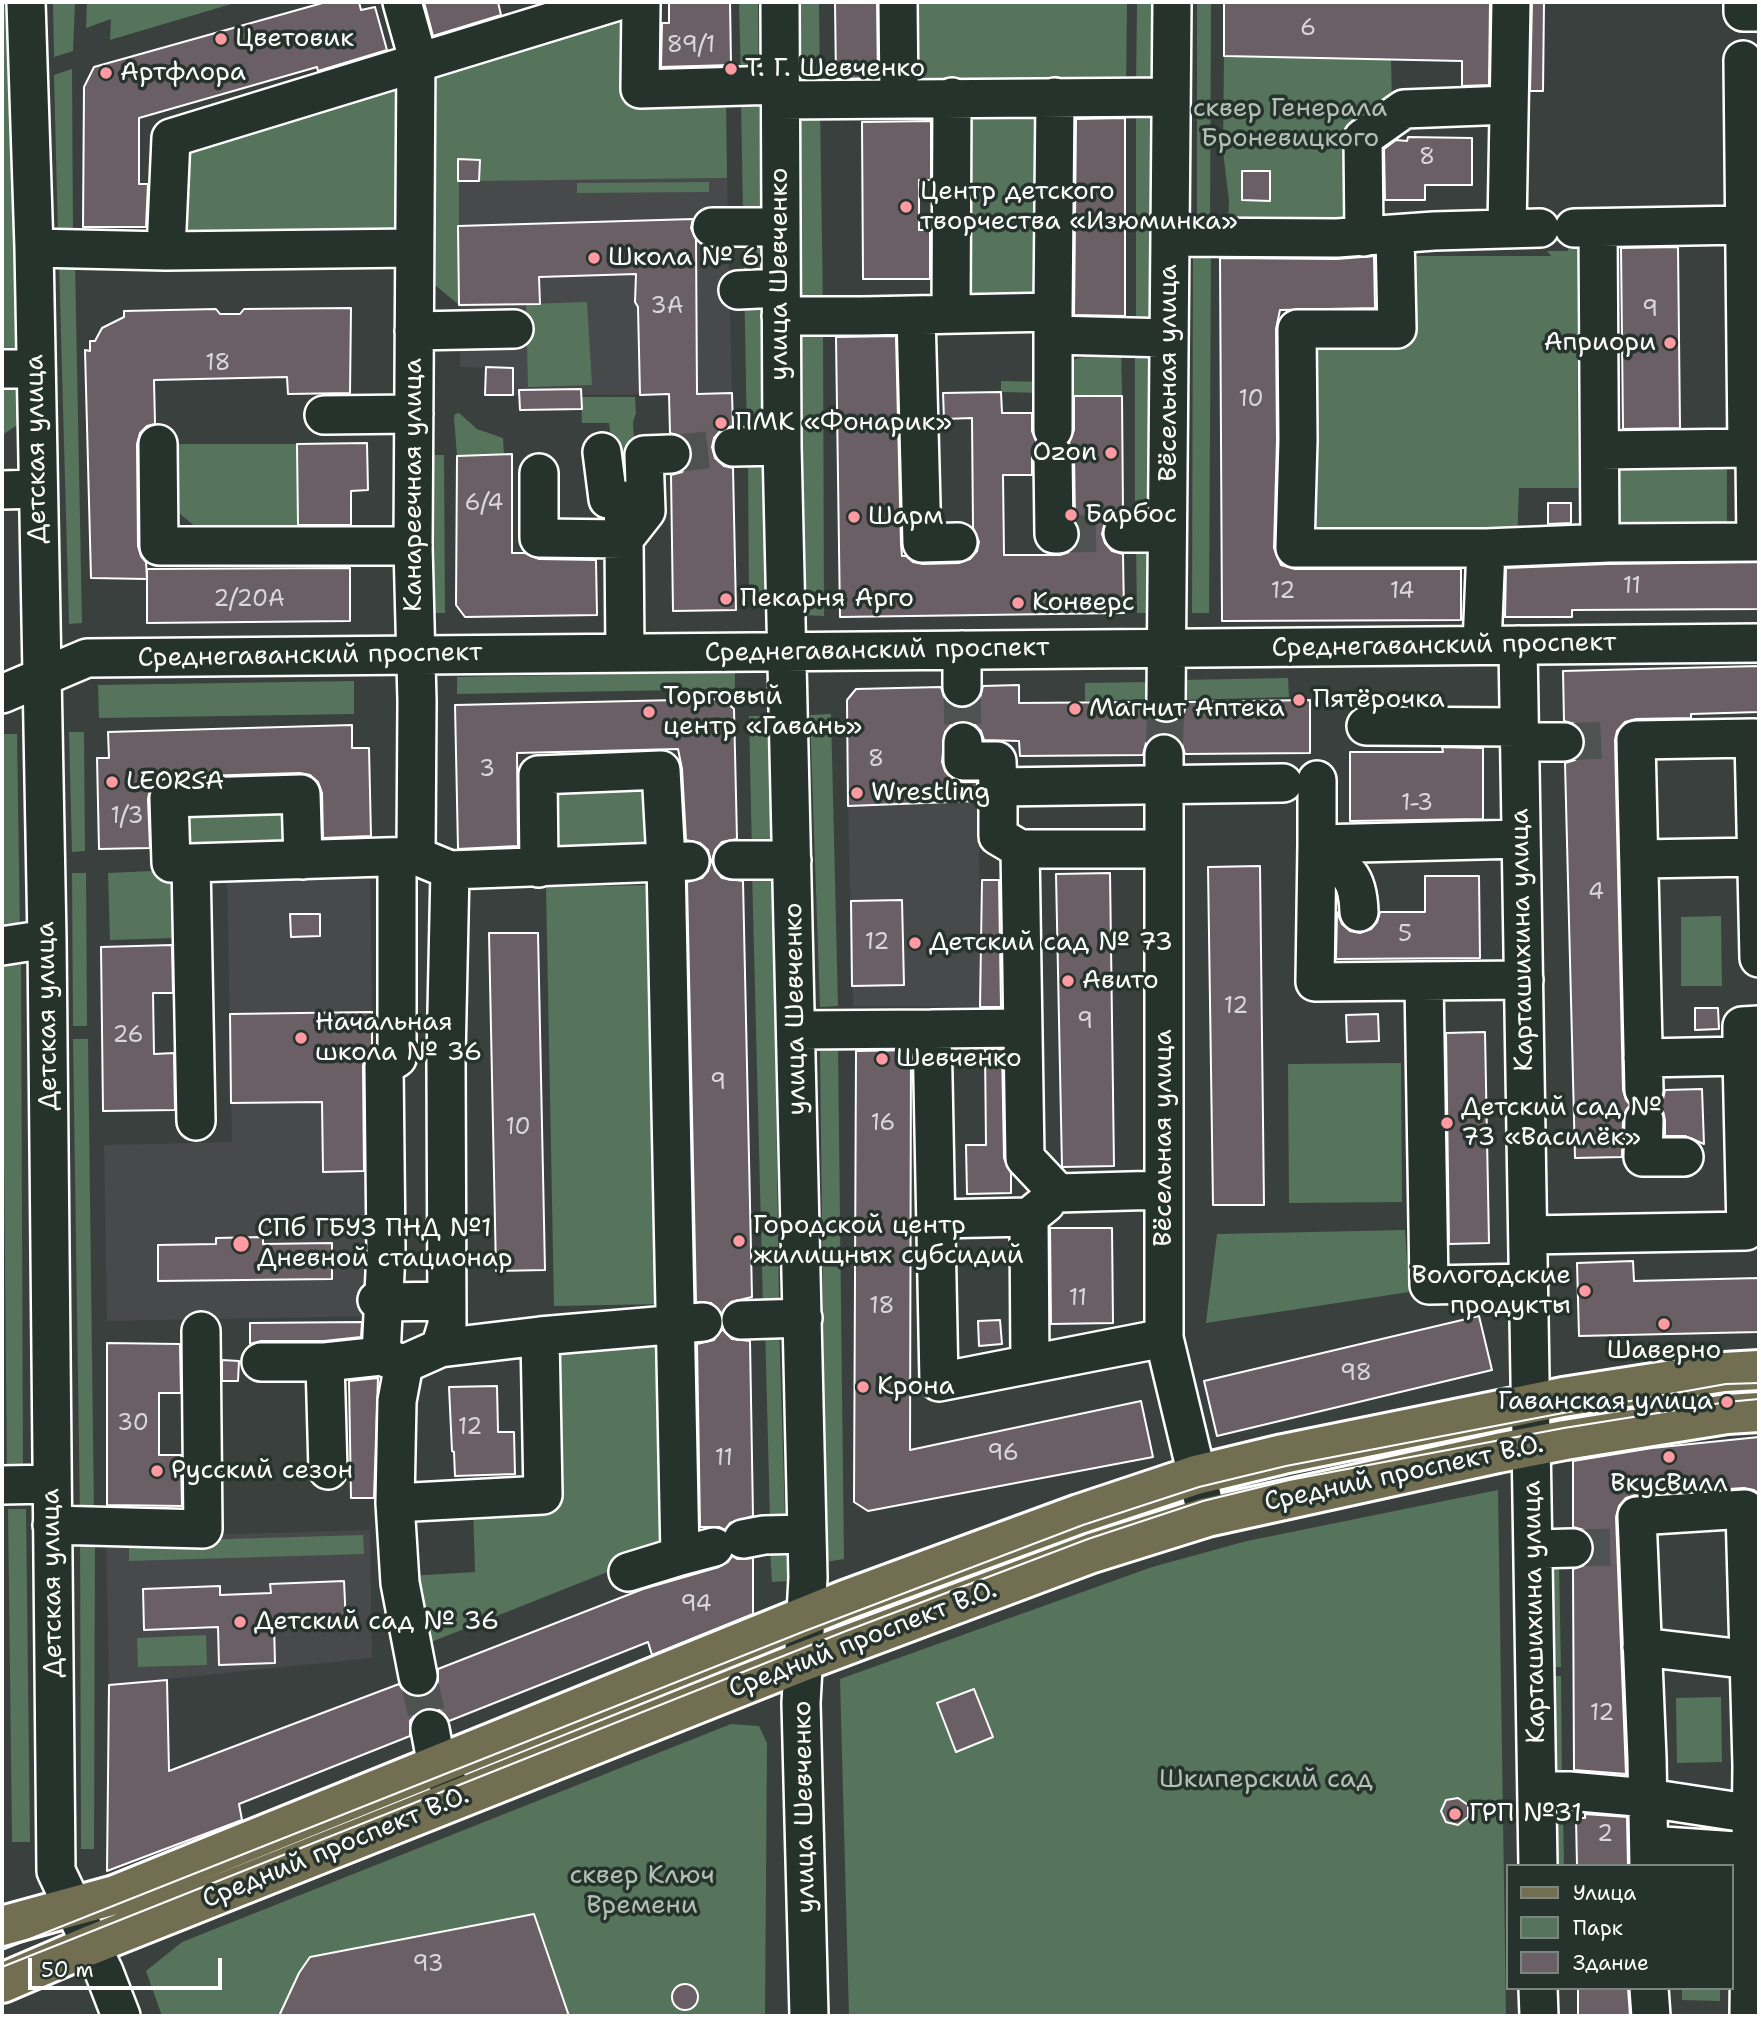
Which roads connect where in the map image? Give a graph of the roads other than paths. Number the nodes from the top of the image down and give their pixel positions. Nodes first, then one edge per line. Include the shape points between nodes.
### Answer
1 (26, 2) edge
2 (402, 2) edge
3 (615, 2) edge
4 (641, 2) edge
5 (780, 2) edge
6 (898, 2) edge
7 (1172, 2) edge
8 (1511, 2) edge
9 (1743, 2) edge
10 (1759, 12) edge
11 (1742, 60) dead end
12 (416, 63) junction
13 (780, 92) junction
14 (899, 97) junction
15 (952, 97) junction
16 (1055, 97) junction
17 (1171, 97) junction
18 (1509, 105) junction
19 (1745, 225) junction
20 (712, 227) dead end
21 (780, 227) junction
22 (1554, 228) junction
23 (1380, 236) junction
24 (1170, 237) junction
25 (414, 247) junction
26 (34, 248) junction
27 (166, 251) junction
28 (738, 290) dead end
29 (780, 302) junction
30 (934, 315) junction
31 (1053, 324) junction
32 (514, 329) dead end
33 (414, 331) junction
34 (1169, 338) junction
35 (1753, 340) edge
36 (19, 369) edge
37 (414, 414) junction
38 (324, 415) dead end
39 (158, 444) dead end
40 (782, 446) junction
41 (733, 447) tunnel mouth
42 (1747, 448) junction
43 (1600, 450) junction
44 (661, 451) tunnel mouth
45 (603, 453) dead end
46 (539, 473) dead end
47 (20, 490) edge
48 (634, 499) junction
49 (1123, 533) tunnel mouth
50 (1167, 533) junction
51 (1059, 534) dead end
52 (624, 539) junction
53 (958, 541) dead end
54 (1600, 543) junction
55 (413, 546) junction
56 (1486, 548) junction
57 (1759, 643) edge
58 (1482, 645) junction
59 (1518, 645) junction
60 (1167, 648) junction
61 (962, 650) junction
62 (787, 651) junction
63 (625, 653) junction
64 (415, 655) junction
65 (41, 677) junction
66 (962, 687) tunnel mouth
67 (2, 694) edge
68 (1166, 702) tunnel mouth
69 (1366, 726) dead end
70 (1519, 734) junction
71 (1564, 741) tunnel mouth
72 (963, 742) tunnel mouth
73 (1164, 770) junction
74 (998, 787) junction
75 (1758, 821) edge
76 (1521, 839) junction
77 (1020, 849) junction
78 (1164, 849) junction
79 (1317, 851) junction
80 (406, 857) junction
81 (1757, 857) junction
82 (1639, 859) junction
83 (303, 860) junction
84 (733, 860) dead end
85 (793, 860) junction
86 (678, 861) junction
87 (191, 863) junction
88 (540, 868) junction
89 (450, 870) junction
90 (1359, 912) dead end
91 (47, 939) junction
92 (2, 946) edge
93 (1759, 958) edge
94 (1524, 980) junction
95 (1424, 981) junction
96 (1023, 1028) junction
97 (932, 1029) junction
98 (796, 1030) junction
99 (1753, 1046) edge
100 (397, 1058) junction
101 (446, 1059) junction
102 (1644, 1089) junction
103 (196, 1121) dead end
104 (1684, 1157) dead end
105 (1164, 1190) junction
106 (1058, 1193) junction
107 (1029, 1217) junction
108 (937, 1219) junction
109 (1528, 1235) junction
110 (1529, 1283) junction
111 (381, 1301) junction
112 (447, 1301) junction
113 (803, 1318) junction
114 (741, 1320) dead end
115 (688, 1323) junction
116 (201, 1331) dead end
117 (540, 1336) junction
118 (1164, 1338) junction
119 (440, 1348) junction
120 (393, 1360) junction
121 (261, 1362) dead end
122 (325, 1362) junction
123 (1030, 1364) junction
124 (1759, 1370) edge
125 (1531, 1404) junction
126 (1759, 1412) edge
127 (1532, 1447) junction
128 (328, 1470) dead end
129 (1196, 1475) junction
130 (52, 1484) junction
131 (2, 1485) edge
132 (395, 1503) junction
133 (1207, 1517) junction
134 (52, 1525) junction
135 (807, 1534) junction
136 (712, 1548) junction
137 (1573, 1548) tunnel mouth
138 (1534, 1549) junction
139 (628, 1572) dead end
140 (806, 1616) junction
141 (1642, 1647) junction
142 (804, 1661) junction
143 (1755, 1661) edge
144 (418, 1676) tunnel mouth
145 (435, 1746) junction
146 (1537, 1791) junction
147 (1648, 1798) junction
148 (455, 1800) junction
149 (1755, 1815) edge
150 (1751, 1852) junction
151 (1649, 1855) edge
152 (1538, 1864) edge
153 (73, 1906) junction
154 (2, 1926) edge
155 (91, 1945) junction
156 (2, 1983) edge
157 (1538, 1990) edge
158 (1649, 1990) edge
159 (121, 2016) edge
160 (809, 2016) edge
161 (1539, 2016) edge
162 (1651, 2016) edge
163 (1749, 2016) edge

1 - 26 street, Детская улица
2 - 12 street, Канареечная улица
3 - 12 street
4 - 13 street via 640,89
5 - 13 street, улица Шевченко
6 - 14 street
7 - 17 street, Вёсельная улица
8 - 18 street
9 - 10 street via 1743,12
11 - 19 street
12 - 25 street, Канареечная улица
12 - 27 street via 170,138
13 - 14 street
13 - 21 street, улица Шевченко
14 - 15 street
15 - 16 street
15 - 30 street
16 - 17 street
16 - 31 street
17 - 24 street, Вёсельная улица
18 - 22 street
18 - 23 street via 1404,109 1363,138
19 - 22 street
19 - 35 street
20 - 21 street
21 - 29 street, улица Шевченко
22 - 23 street
22 - 43 street
23 - 24 street
23 - 56 street via 1397,329 1297,330 1295,548
24 - 34 street, Вёсельная улица
25 - 27 street
25 - 33 street, Канареечная улица
26 - 27 street
26 - 36 street, Детская улица
28 - 29 street
29 - 30 street via 863,316
29 - 40 street, улица Шевченко
30 - 31 street
30 - 53 street via 922,543
31 - 34 street
31 - 51 street via 1054,534
32 - 33 street
33 - 37 street, Канареечная улица
34 - 50 street, Вёсельная улица
35 - 42 street
36 - 47 street, Детская улица
37 - 38 street
37 - 55 street, Канареечная улица
39 - 55 street via 159,546
40 - 41 street
40 - 62 street, улица Шевченко
42 - 43 street
42 - 54 street via 1755,458 1756,542
43 - 54 street
44 - 48 street via 644,455
45 - 48 street via 608,499
46 - 52 street via 539,538
47 - 65 street, Детская улица
48 - 52 street via 646,511
49 - 50 street
50 - 60 street, Вёсельная улица
52 - 63 street
54 - 56 street
55 - 64 street, Канареечная улица
56 - 58 street
57 - 59 street, Среднегаванский проспект
58 - 59 street, Среднегаванский проспект
58 - 60 street, Среднегаванский проспект
59 - 70 street, Карташихина улица
60 - 61 street, Среднегаванский проспект
60 - 68 street, Вёсельная улица
61 - 62 street, Среднегаванский проспект
61 - 66 street
62 - 63 street, Среднегаванский проспект
62 - 85 street, улица Шевченко
63 - 64 street, Среднегаванский проспект
64 - 65 street, Среднегаванский проспект via 87,658
64 - 80 street, Канареечная улица via 417,701
65 - 67 street, Среднегаванский проспект
65 - 91 street, Детская улица
69 - 70 street
70 - 71 street
70 - 76 street, Карташихина улица
72 - 74 street via 963,761 997,761
73 - 74 street
73 - 78 street, Вёсельная улица
73 - 79 street via 1300,781
74 - 77 street via 999,836
75 - 81 street
75 - 82 street via 1754,738 1623,740
76 - 79 street
76 - 94 street, Карташихина улица
77 - 78 street
77 - 96 street
78 - 105 street, Вёсельная улица
79 - 90 street via 1351,874 1359,893
79 - 95 street via 1315,982
80 - 83 street
80 - 89 street
80 - 100 street, Канареечная улица
81 - 82 street
81 - 93 street
82 - 102 street
83 - 87 street
83 - 87 street via 301,794 169,799 171,863
84 - 85 street
85 - 98 street, улица Шевченко
86 - 88 street
86 - 88 street via 661,770 538,775
86 - 115 street
87 - 103 street
88 - 89 street
89 - 101 street
91 - 92 street
91 - 130 street, Детская улица
94 - 95 street
94 - 109 street, Карташихина улица
95 - 110 street via 1429,1285
96 - 97 street
96 - 106 street via 1025,1158
97 - 98 street
97 - 108 street
98 - 113 street, улица Шевченко
99 - 102 street
99 - 109 street via 1746,1231
100 - 101 street
100 - 111 street via 384,1066
101 - 112 street
102 - 104 street via 1643,1157
105 - 106 street
105 - 118 street, Вёсельная улица
106 - 107 street
107 - 108 street
107 - 123 street
108 - 123 street via 939,1382
109 - 110 street, Карташихина улица
110 - 125 street, Карташихина улица
111 - 112 street
111 - 120 street
112 - 119 street via 447,1325
113 - 114 street
113 - 135 street, улица Шевченко
115 - 117 street
115 - 136 street
116 - 134 street via 202,1529
117 - 119 street
117 - 132 street via 543,1495
118 - 123 street
118 - 129 street, Вёсельная улица
119 - 120 street
120 - 122 street
120 - 132 street
121 - 122 street
122 - 128 street
124 - 125 main road, Средний проспект В.О.
125 - 127 street, Карташихина улица
125 - 129 main road, Средний проспект В.О.
126 - 127 main road, Средний проспект В.О.
127 - 133 main road, Средний проспект В.О.
127 - 138 street, Карташихина улица
129 - 133 street, Вёсельная улица
129 - 140 main road, Средний проспект В.О.
130 - 131 street
130 - 134 street, Детская улица
132 - 144 street via 400,1583
133 - 142 main road, Средний проспект В.О. via 1092,1553
134 - 153 street, Детская улица via 56,1871
135 - 136 street via 764,1535
135 - 140 street, улица Шевченко
136 - 139 street
137 - 138 street
138 - 146 street, Карташихина улица
140 - 142 street, улица Шевченко
140 - 145 main road, Средний проспект В.О.
141 - 143 street
141 - 143 street via 1633,1547 1637,1516 1745,1509
141 - 147 street
142 - 148 main road, Средний проспект В.О.
142 - 160 street, улица Шевченко
143 - 149 street
145 - 148 street
145 - 153 main road, Средний проспект В.О. via 115,1895
146 - 147 street
146 - 152 street, Карташихина улица
147 - 149 street
147 - 151 street
148 - 155 main road, Средний проспект В.О.
149 - 150 street
150 - 151 street
150 - 163 street
153 - 154 main road, Средний проспект В.О.
153 - 155 street, Детская улица
155 - 156 main road, Средний проспект В.О.
155 - 159 street, Детская улица
157 - 161 street
158 - 162 street

